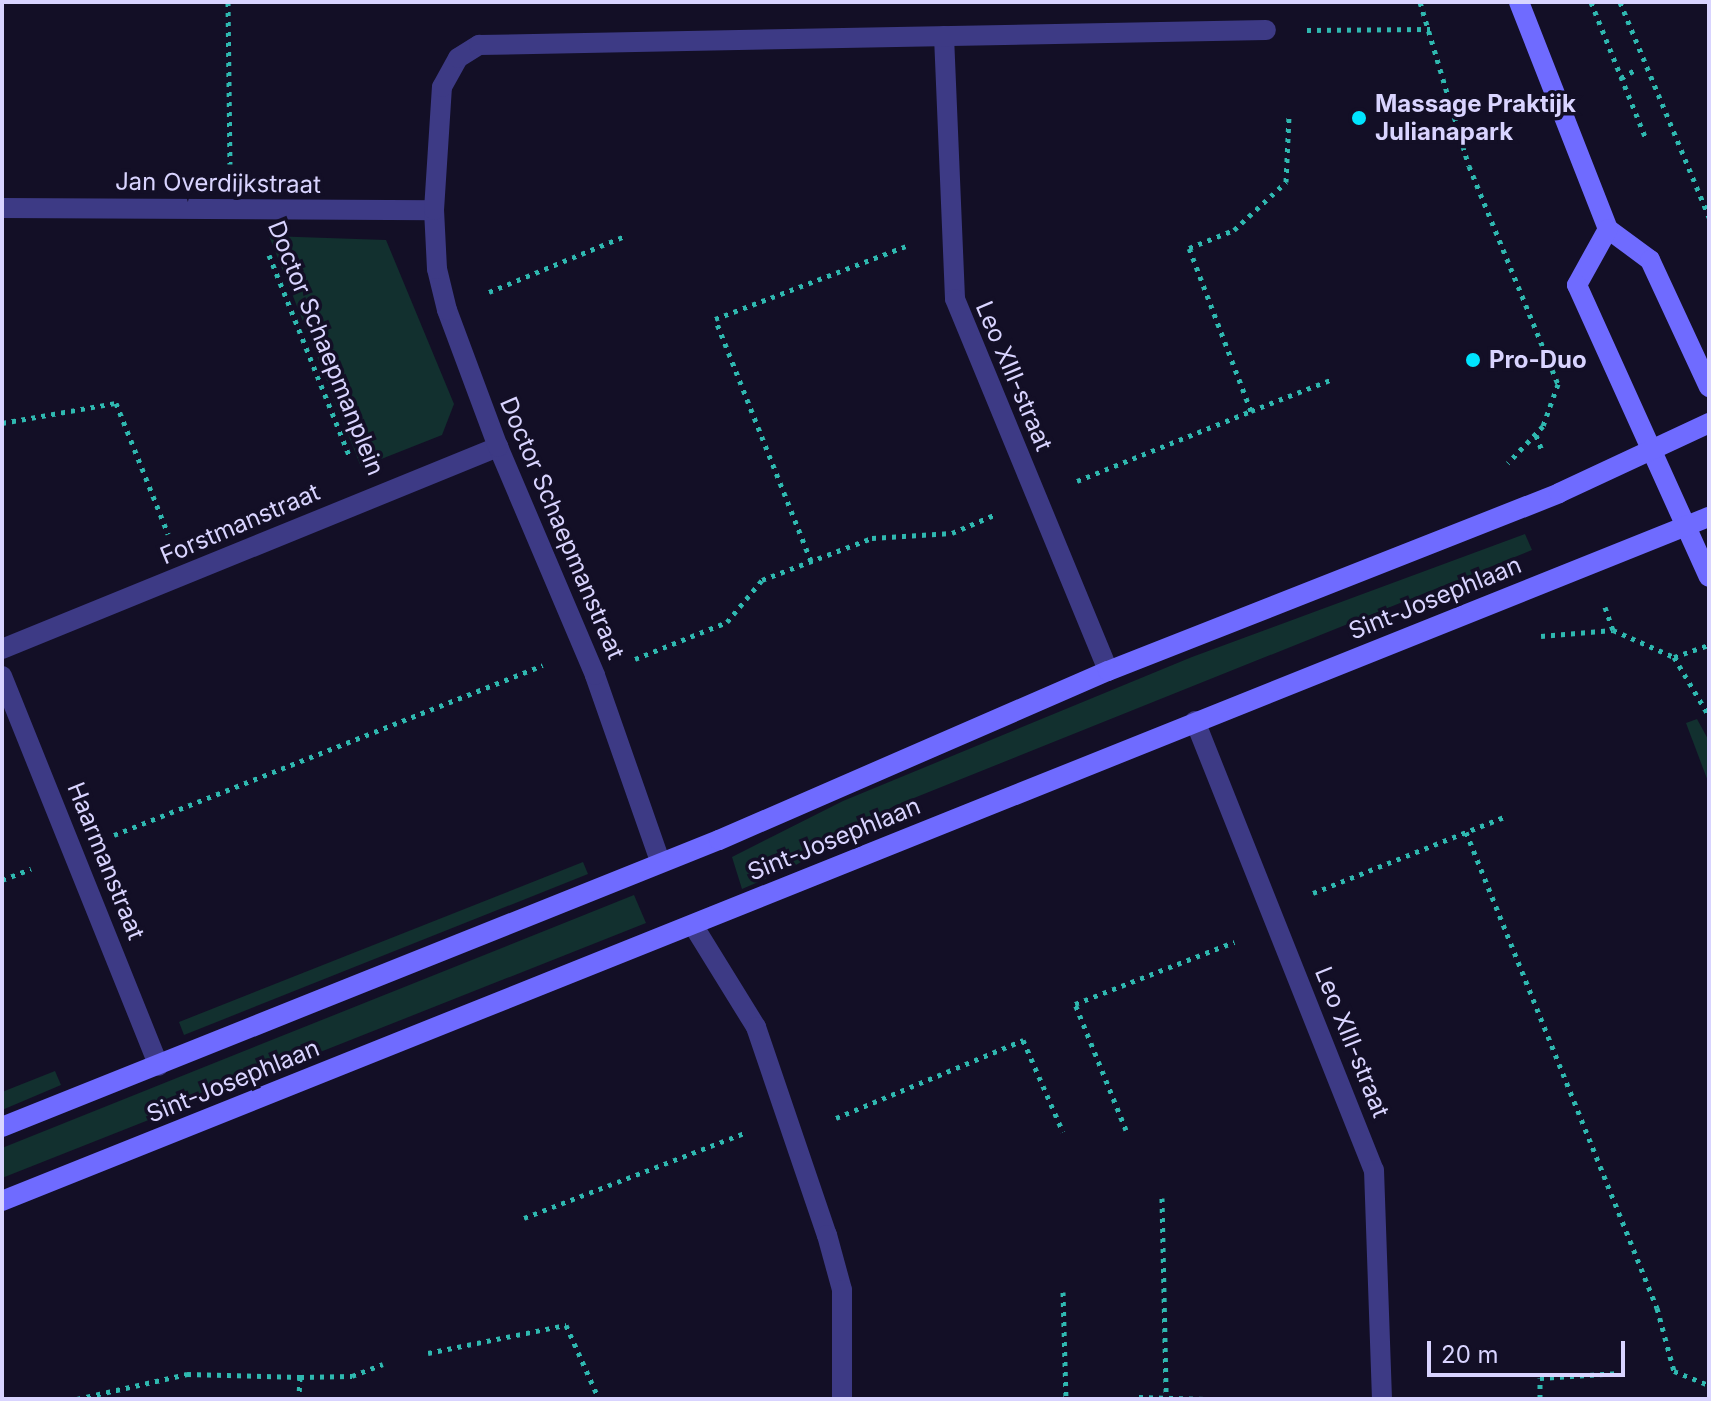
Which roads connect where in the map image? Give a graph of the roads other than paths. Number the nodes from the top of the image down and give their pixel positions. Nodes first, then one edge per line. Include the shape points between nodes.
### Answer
1 (1519, 2) edge
2 (1266, 30) road end
3 (944, 36) junction
4 (2, 208) edge
5 (434, 210) junction
6 (1608, 229) junction
7 (1709, 387) edge
8 (1709, 423) edge
9 (498, 447) junction
10 (1651, 451) junction
11 (1709, 517) edge
12 (1686, 525) junction
13 (1709, 577) edge
14 (2, 649) edge
15 (1108, 671) junction
16 (2, 676) edge
17 (1195, 721) junction
18 (660, 861) junction
19 (693, 925) junction
20 (159, 1066) junction
21 (2, 1127) edge
22 (2, 1201) edge
23 (842, 1399) edge
24 (1382, 1399) edge

1 - 6 main road
2 - 3 street, Doctor Schaepmanstraat
3 - 5 street, Doctor Schaepmanstraat via 479,45 458,58 442,87
3 - 15 street, Leo XIII-straat via 955,299
4 - 5 street, Jan Overdijkstraat
5 - 9 street, Doctor Schaepmanstraat via 437,269 447,310
6 - 7 main road via 1650,260
6 - 10 main road via 1577,285
8 - 10 main road, Sint-Josephlaan
9 - 14 street, Forstmanstraat
9 - 18 street, Doctor Schaepmanstraat via 583,648
10 - 12 main road
10 - 15 main road, Sint-Josephlaan via 1559,493
11 - 12 main road, Sint-Josephlaan
12 - 13 main road
12 - 17 main road, Sint-Josephlaan
15 - 18 main road, Sint-Josephlaan
16 - 20 street, Haarmanstraat
17 - 19 main road, Sint-Josephlaan
17 - 24 street, Leo XIII-straat via 1374,1170
18 - 20 main road, Sint-Josephlaan
19 - 22 main road, Sint-Josephlaan
19 - 23 street via 756,1027 842,1290
20 - 21 main road, Sint-Josephlaan

